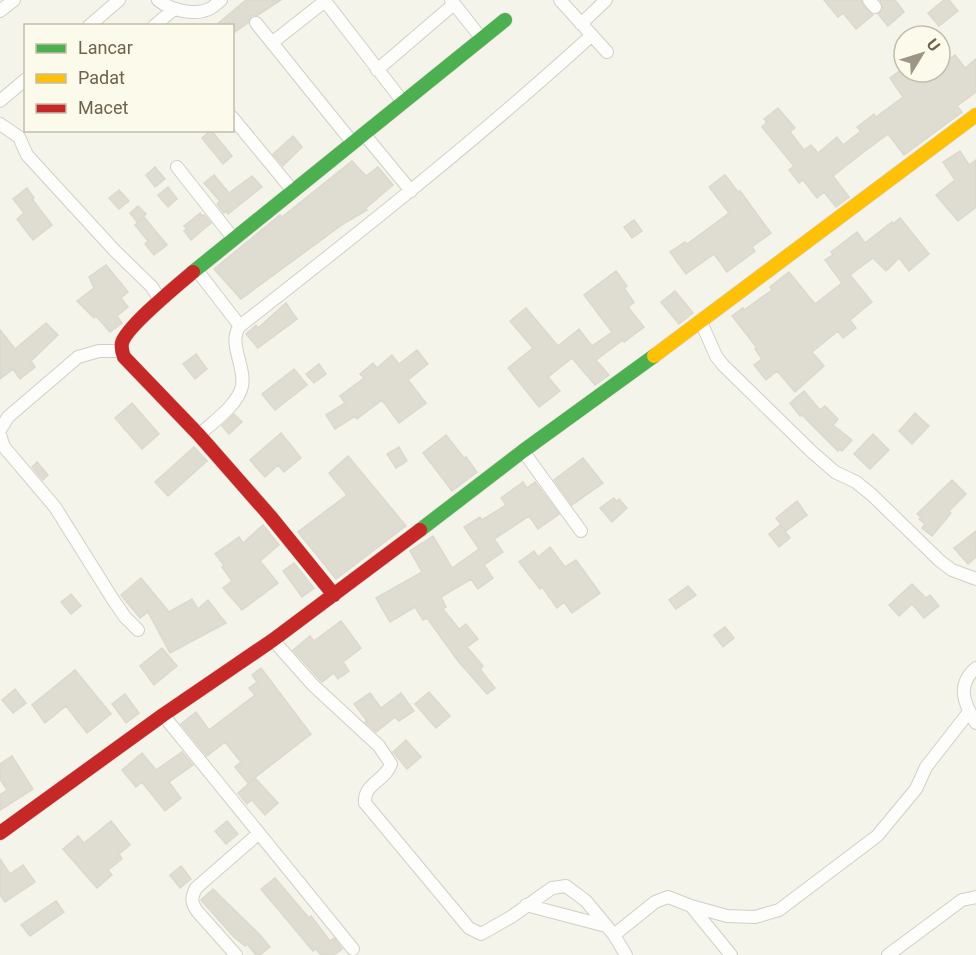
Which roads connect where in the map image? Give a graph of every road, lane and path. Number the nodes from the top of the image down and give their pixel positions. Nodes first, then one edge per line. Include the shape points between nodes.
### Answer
1 (14, 0) edge
2 (119, 0) edge
3 (158, 0) edge
4 (221, 0) edge
5 (560, 0) edge
6 (606, 0) edge
7 (326, 1) edge
8 (453, 2) edge
9 (174, 9) junction
10 (0, 11) edge
11 (506, 20) dead end
12 (256, 23) dead end
13 (91, 24) edge
14 (156, 24) edge
15 (581, 24) junction
16 (592, 35) junction
17 (483, 39) junction
18 (273, 42) junction
19 (608, 52) dead end
20 (377, 70) junction
21 (24, 81) edge
22 (0, 100) edge
23 (403, 102) junction
24 (976, 115) edge
25 (234, 119) edge
26 (0, 123) edge
27 (23, 134) edge
28 (358, 138) junction
29 (177, 167) dead end
30 (293, 190) junction
31 (411, 191) junction
32 (234, 237) junction
33 (196, 269) junction
34 (159, 300) junction
35 (700, 322) junction
36 (240, 326) junction
37 (121, 351) junction
38 (0, 430) edge
39 (0, 435) edge
40 (199, 435) junction
41 (523, 451) junction
42 (581, 531) dead end
43 (976, 579) edge
44 (334, 595) junction
45 (138, 630) dead end
46 (273, 640) junction
47 (976, 668) edge
48 (969, 712) junction
49 (163, 715) junction
50 (976, 723) edge
51 (0, 833) edge
52 (258, 834) junction
53 (976, 897) edge
54 (526, 905) junction
55 (691, 906) junction
56 (610, 930) junction
57 (352, 949) dead end
58 (236, 955) edge
59 (626, 955) edge
60 (731, 955) edge
61 (888, 955) edge

1 - 10 street
2 - 13 street
3 - 9 street
4 - 9 street via 209,9
5 - 15 street
6 - 15 street
7 - 18 street
7 - 20 street
8 - 17 street
8 - 20 street
9 - 14 street
11 - 17 main road
12 - 18 street
15 - 16 street
16 - 19 street
16 - 31 street
17 - 23 main road
18 - 28 street
20 - 23 street
21 - 22 street
23 - 28 main road
24 - 35 main road
25 - 30 street
26 - 27 street
27 - 34 street via 27,155 152,287
28 - 30 main road
28 - 31 street
29 - 32 street
30 - 32 main road
31 - 36 street
32 - 33 main road
33 - 34 main road
33 - 36 street
34 - 37 main road via 126,334
35 - 41 main road
35 - 43 street via 723,365 812,452 872,495 940,561
36 - 40 street via 235,334 242,386 235,400
37 - 38 street via 99,351 78,357 8,417
37 - 40 main road
39 - 45 street via 4,447 54,507 112,598
40 - 44 main road
41 - 42 street
41 - 44 main road
44 - 46 main road
46 - 49 main road
46 - 54 street via 313,686 387,756 389,771 369,788 365,803 469,928 481,934
47 - 48 street via 963,690
48 - 50 street
48 - 55 street via 927,767 916,789 877,836 779,910 755,917 727,916
49 - 51 main road
49 - 52 street
52 - 57 street
52 - 58 street via 196,888 192,896 196,911
53 - 61 street via 962,900
54 - 56 street
54 - 56 street via 552,888 566,886 586,901
55 - 56 street via 668,897
55 - 60 street
56 - 59 street

